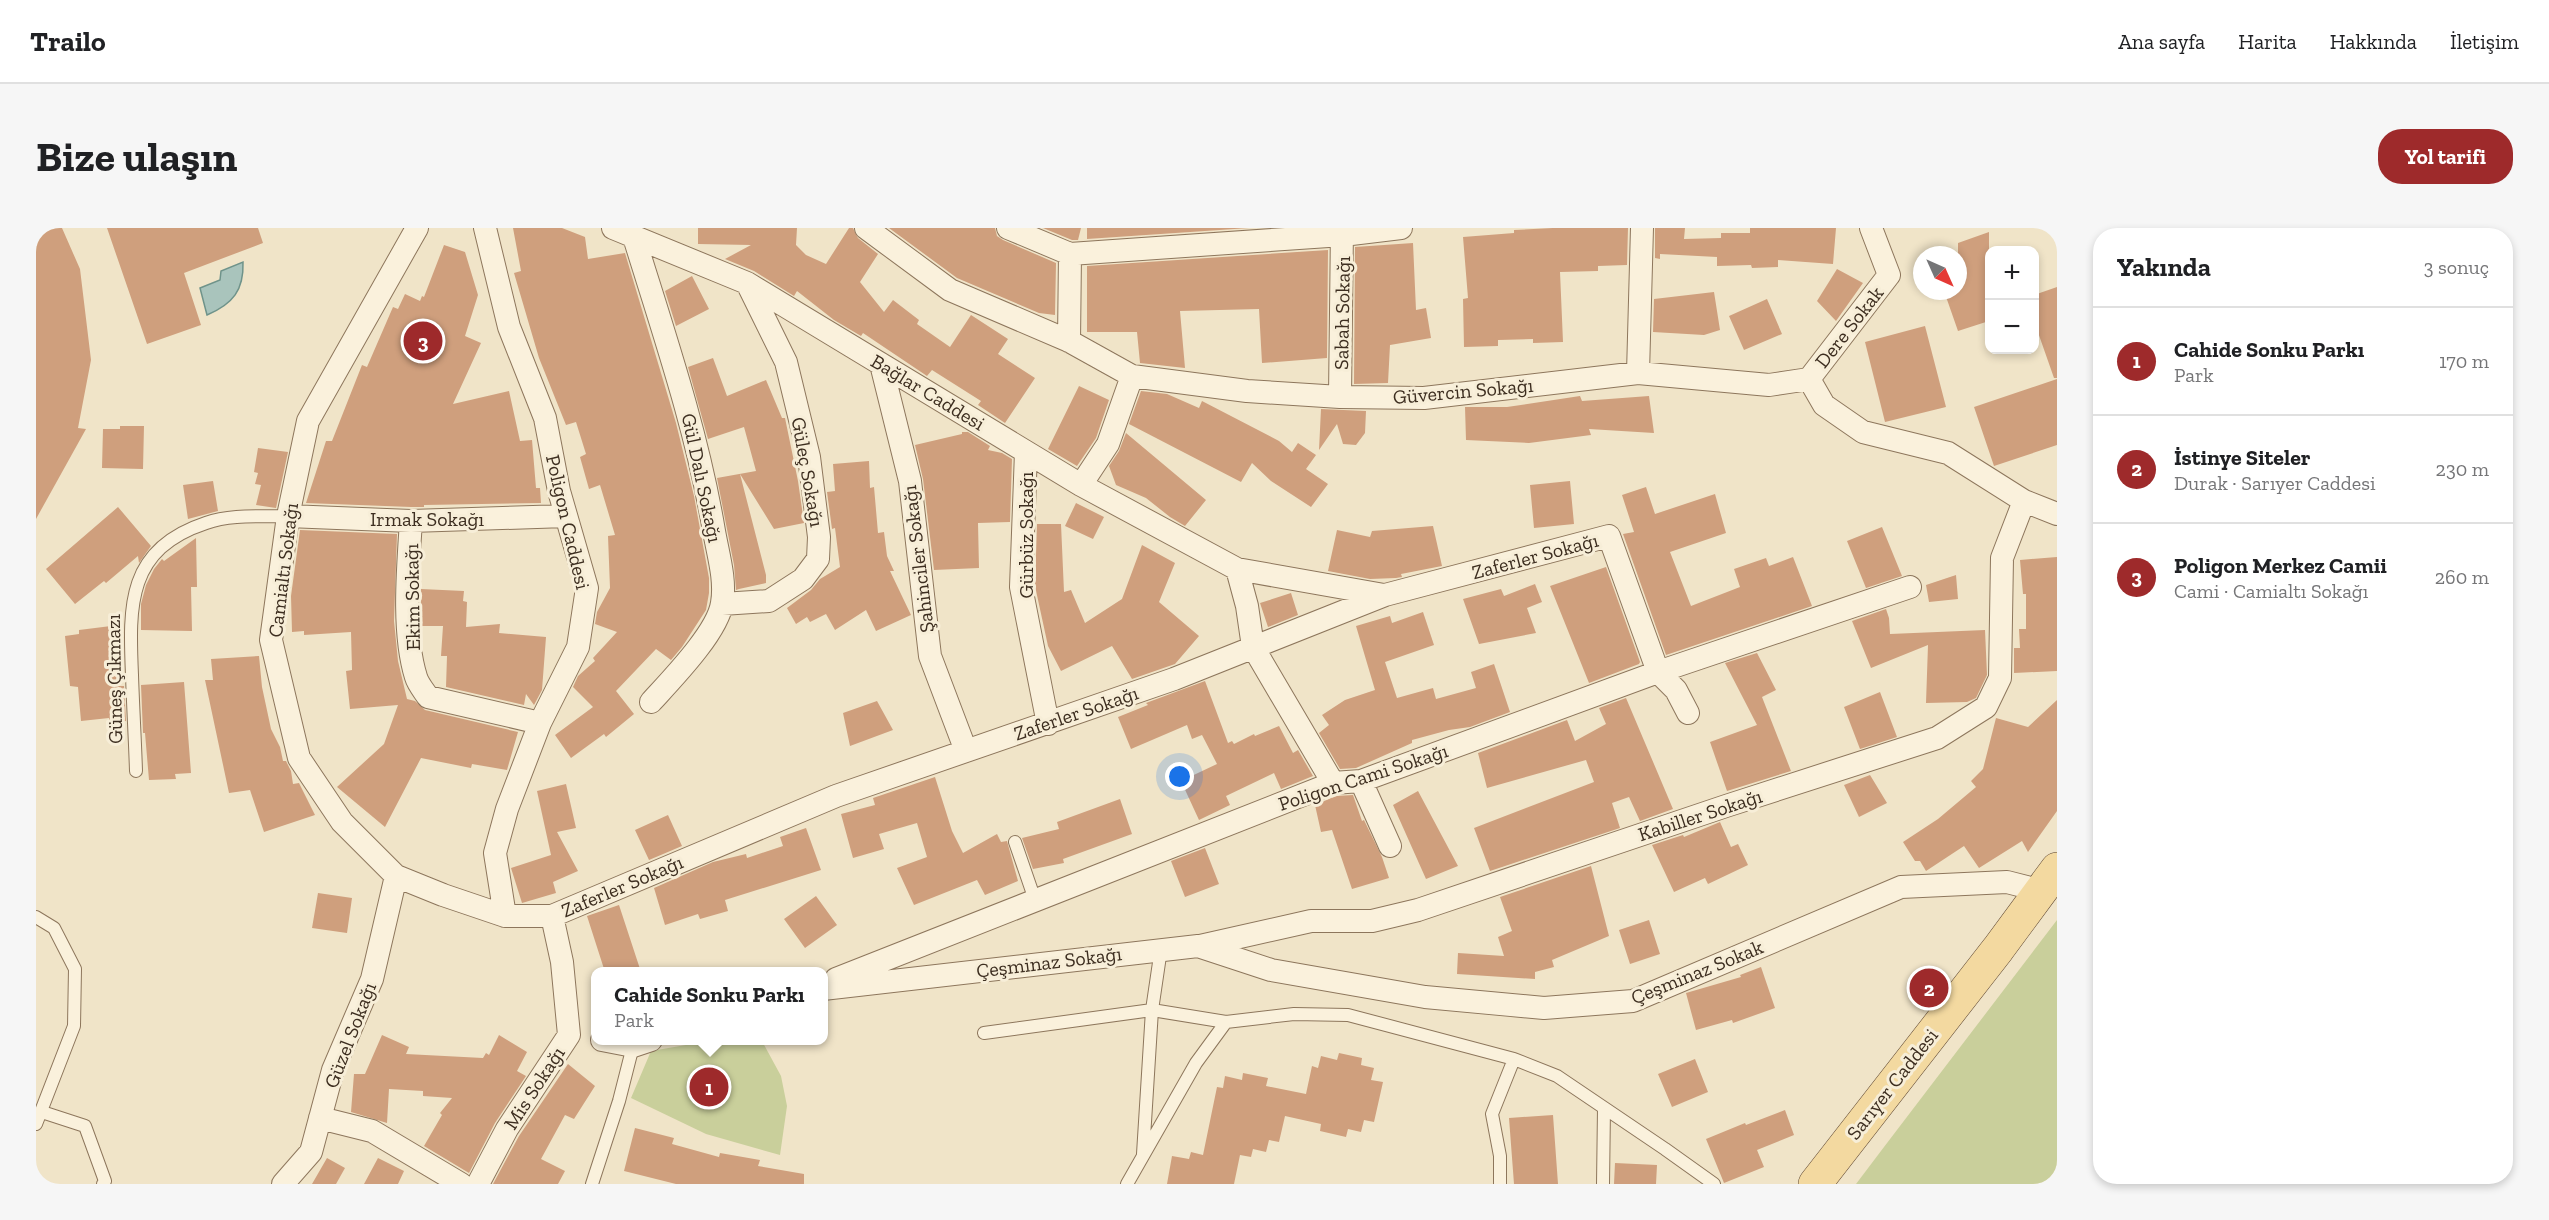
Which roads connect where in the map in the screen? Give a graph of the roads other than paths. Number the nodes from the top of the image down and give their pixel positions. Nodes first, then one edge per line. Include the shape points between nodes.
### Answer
1 (485, 228) edge
2 (613, 228) edge
3 (866, 228) edge
4 (1008, 228) edge
5 (1401, 228) edge
6 (1642, 228) edge
7 (1871, 228) edge
8 (1888, 228) edge
9 (415, 231) edge
10 (1342, 232) edge
11 (634, 237) junction
12 (1070, 254) junction
13 (1888, 275) junction
14 (747, 283) junction
15 (1069, 341) junction
16 (881, 364) junction
17 (1638, 373) junction
18 (1132, 376) junction
19 (1809, 379) junction
20 (1340, 397) junction
21 (1026, 452) junction
22 (1081, 485) junction
23 (2024, 501) junction
24 (2057, 514) edge
25 (288, 516) junction
26 (566, 516) junction
27 (411, 521) junction
28 (1237, 569) junction
29 (1910, 587) dead end
30 (1385, 595) junction
31 (722, 604) junction
32 (1253, 647) junction
33 (1658, 672) junction
34 (651, 702) dead end
35 (1688, 713) dead end
36 (540, 723) junction
37 (1048, 724) junction
38 (966, 751) junction
39 (136, 771) dead end
40 (1361, 781) junction
41 (1332, 783) junction
42 (1015, 842) dead end
43 (1390, 846) dead end
44 (396, 876) junction
45 (2052, 885) edge
46 (1035, 900) junction
47 (505, 916) junction
48 (552, 916) junction
49 (36, 917) edge
50 (1198, 946) junction
51 (1161, 949) junction
52 (1271, 970) joint
53 (828, 984) edge
54 (828, 985) edge
55 (1152, 1010) junction
56 (1226, 1022) junction
57 (984, 1033) dead end
58 (569, 1035) junction
59 (591, 1038) edge
60 (641, 1045) edge
61 (1514, 1059) junction
62 (1604, 1108) junction
63 (42, 1112) junction
64 (320, 1118) junction
65 (36, 1124) edge
66 (1848, 1140) junction
67 (1142, 1157) junction
68 (103, 1184) edge
69 (283, 1184) edge
70 (461, 1184) edge
71 (478, 1184) edge
72 (592, 1184) edge
73 (1127, 1184) edge
74 (1500, 1184) edge
75 (1603, 1184) edge
76 (1714, 1184) edge
77 (1815, 1184) edge
78 (1831, 1184) edge

1 - 26 street, Poligon Caddesi via 509,327 545,418
2 - 11 street, Bağlar Caddesi
3 - 15 street, Güvercin Sokağı via 950,290
4 - 12 street
5 - 10 street
6 - 17 street
7 - 13 street
8 - 13 street
9 - 25 street, Camialtı Sokağı via 308,421
10 - 12 street
10 - 20 street, Sabah Sokağı
11 - 14 street, Bağlar Caddesi
11 - 31 street, Gül Dalı Sokağı via 691,421 710,505 722,576
12 - 15 street
13 - 19 street, Dere Sokak
14 - 16 street, Bağlar Caddesi
14 - 31 street, Güleç Sokağı via 786,362 809,457 818,559 803,579 769,601
15 - 18 street, Güvercin Sokağı
16 - 21 street, Bağlar Caddesi
16 - 38 street, Şahinciler Sokağı via 910,481 930,656
17 - 19 street, Güvercin Sokağı via 1769,386
17 - 20 street, Güvercin Sokağı via 1424,399
18 - 20 street, Güvercin Sokağı via 1247,391
18 - 22 street via 1108,444
19 - 23 street via 1824,405 1863,432 1948,453
21 - 22 street, Bağlar Caddesi
21 - 37 street, Gürbüz Sokağı via 1021,587
22 - 28 street, Bağlar Caddesi
23 - 24 street
23 - 50 street, Kabiller Sokağı via 2002,558 2000,678 1986,707 1937,738 1418,910 1372,921 1311,921
25 - 27 street, Irmak Sokağı
25 - 39 lane, Güneş Çıkmazı via 225,518 200,525 163,547 143,572 134,593 129,623
25 - 44 street, Camialtı Sokağı via 271,640 299,758 342,822
26 - 27 street, Irmak Sokağı
26 - 36 street, Poligon Caddesi via 587,588 578,647
27 - 36 street, Ekim Sokağı via 409,632 416,678 428,697
28 - 30 street, Bağlar Caddesi
28 - 32 street
29 - 33 street, Poligon Cami Sokağı
30 - 32 street, Zaferler Sokağı
30 - 33 street, Zaferler Sokağı via 1609,536
31 - 34 street, Gül Dalı Sokağı via 703,642
32 - 37 street, Zaferler Sokağı
32 - 41 street
33 - 35 street via 1676,690
33 - 40 street, Poligon Cami Sokağı
36 - 47 street, Poligon Caddesi via 507,809 495,853
37 - 38 street, Zaferler Sokağı
38 - 48 street, Zaferler Sokağı via 836,796
40 - 41 street, Poligon Cami Sokağı
40 - 43 street
41 - 46 street, Poligon Cami Sokağı
42 - 46 lane
44 - 47 street, Camialtı Sokağı
44 - 64 street, Güzel Sokağı via 372,979 333,1070
45 - 52 street, Çeşminaz Sokak via 2007,882 1901,887 1634,1001 1538,1009 1425,997
45 - 66 main road, Sarıyer Caddesi via 2023,932 1998,948
46 - 53 street, Poligon Cami Sokağı
47 - 48 street, Camialtı Sokağı
48 - 58 street, Mis Sokağı via 562,962
49 - 63 lane via 54,928 75,969 74,1026
50 - 51 street, Çeşminaz Sokağı
50 - 52 street, Çeşminaz Sokağı
51 - 54 street, Çeşminaz Sokağı
51 - 55 lane
55 - 56 lane
55 - 57 lane
55 - 67 lane
56 - 61 lane via 1294,1014 1348,1015
56 - 67 lane via 1196,1063
58 - 59 street
58 - 71 street, Mis Sokağı via 507,1129
60 - 72 lane
61 - 62 lane via 1557,1076
61 - 74 lane via 1492,1114 1500,1155
62 - 75 lane
62 - 76 lane
63 - 65 lane
63 - 68 lane via 85,1125
64 - 69 street, Güzel Sokağı via 311,1152
64 - 70 street via 372,1131
66 - 77 main road, Sarıyer Caddesi
66 - 78 main road
67 - 73 lane

